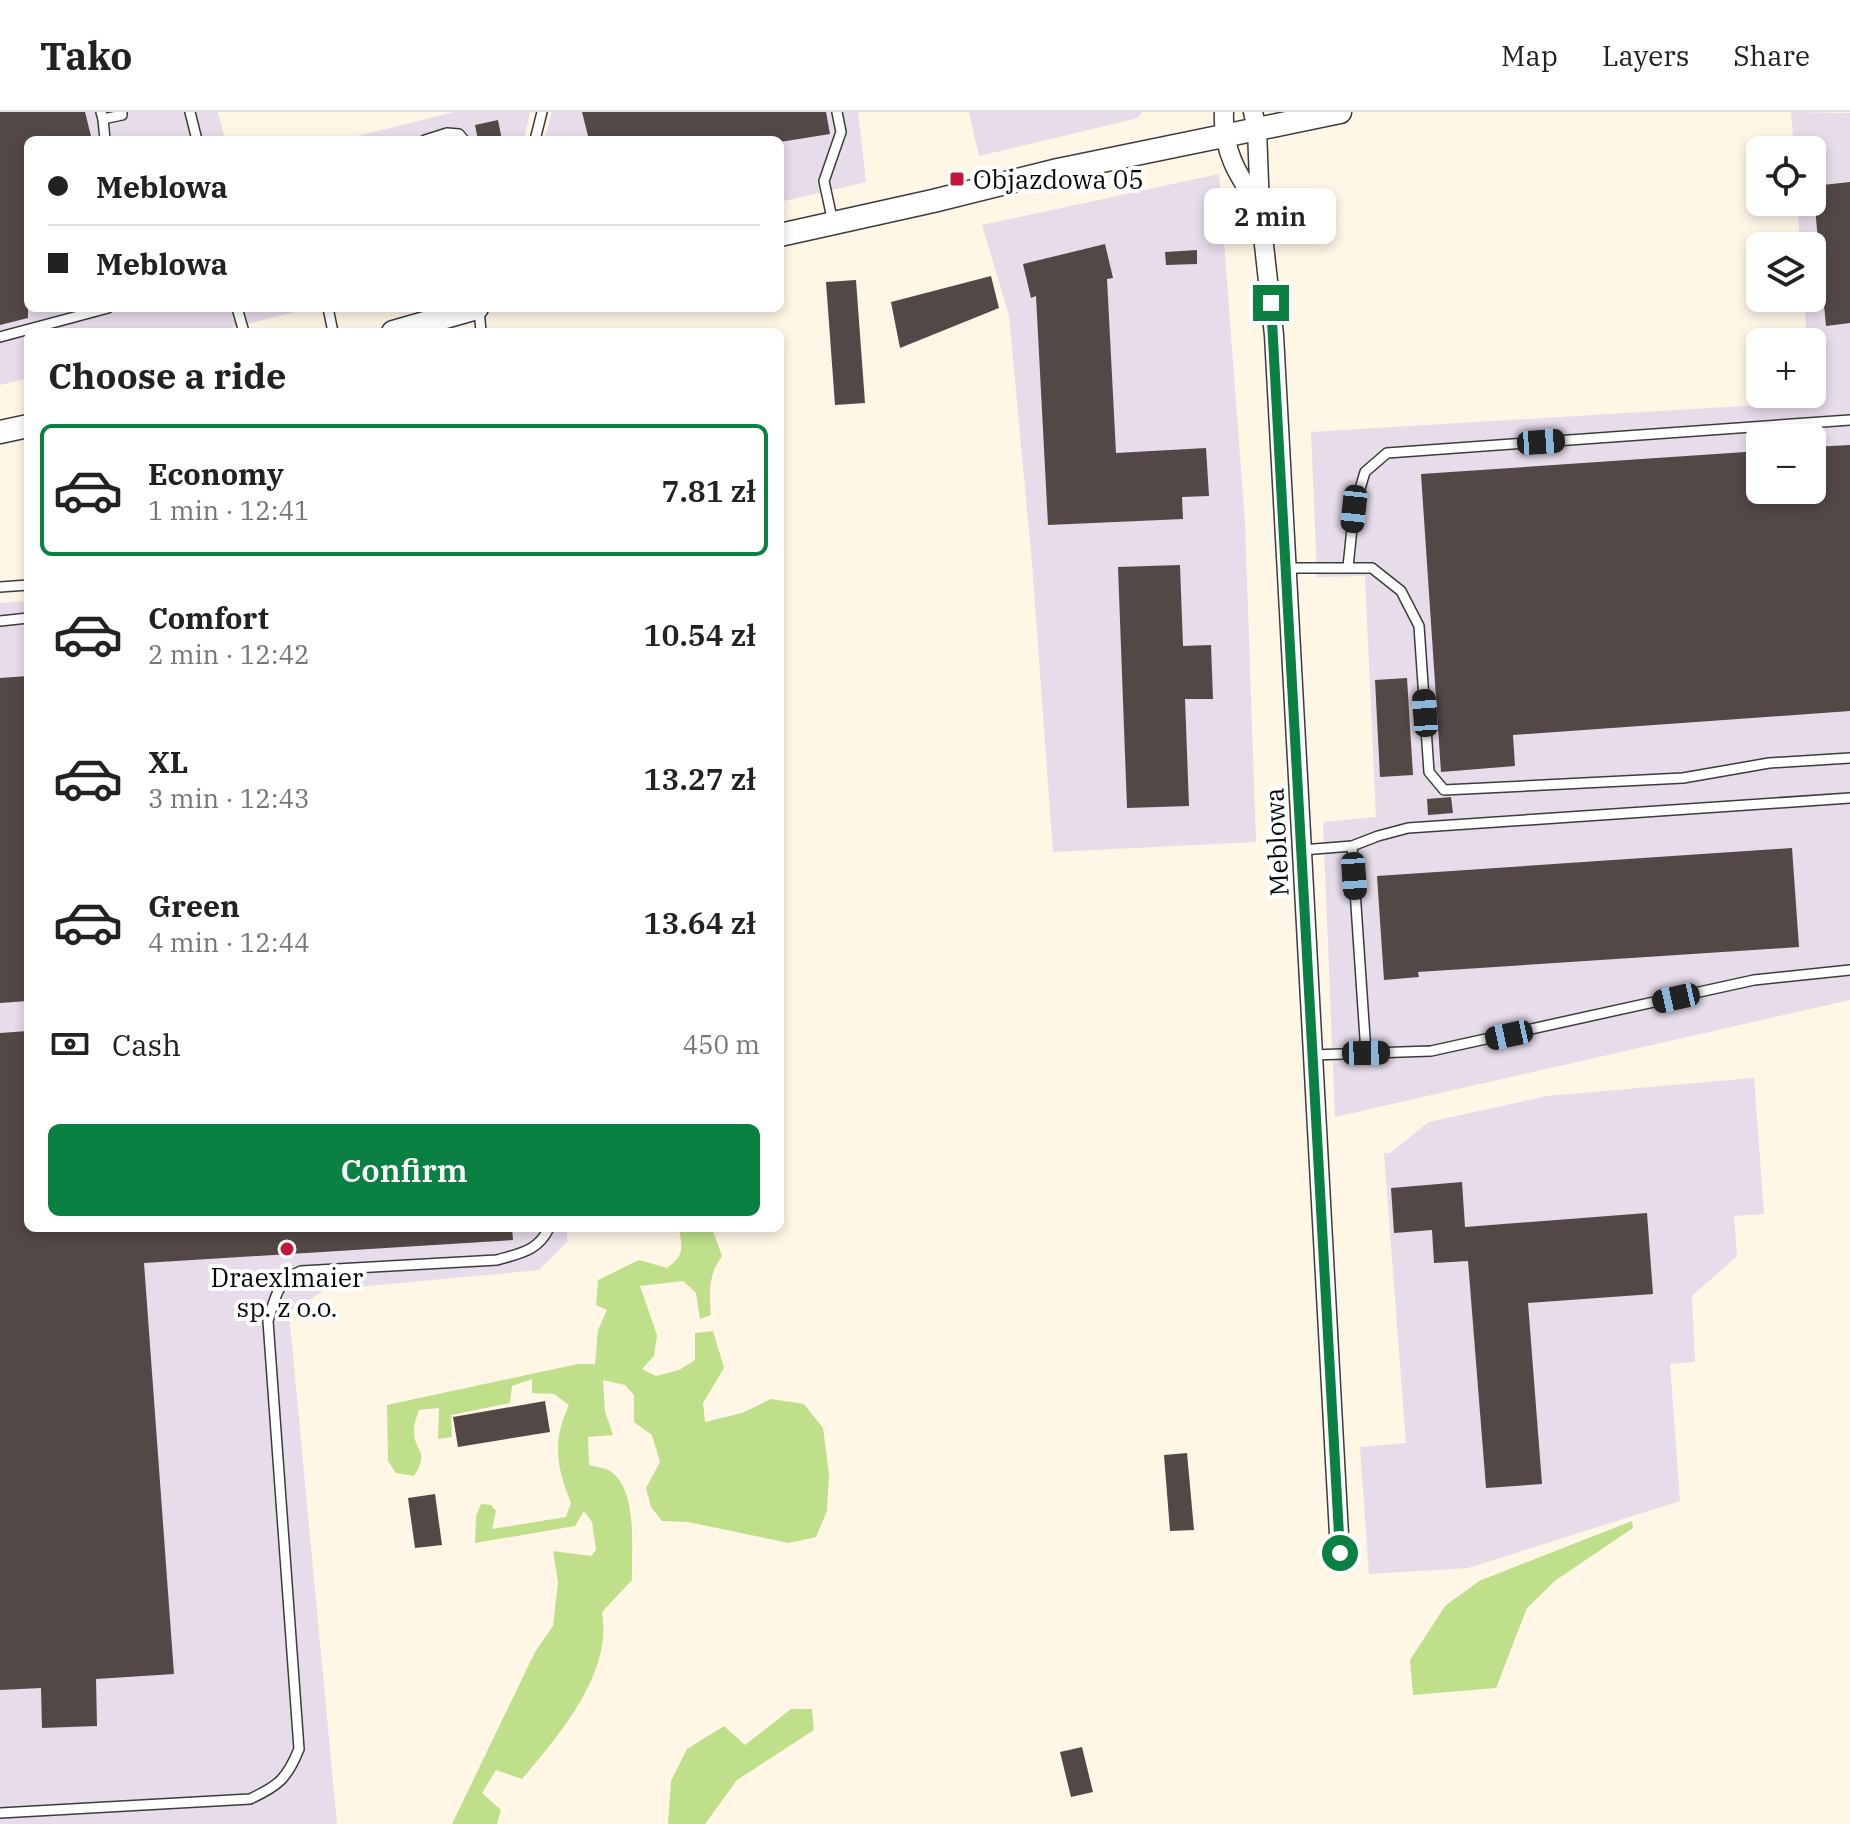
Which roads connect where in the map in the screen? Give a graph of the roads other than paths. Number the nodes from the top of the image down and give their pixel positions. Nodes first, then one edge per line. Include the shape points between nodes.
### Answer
1 (122, 112) edge
2 (190, 112) edge
3 (542, 112) edge
4 (837, 112) edge
5 (1224, 112) edge
6 (1340, 112) edge
7 (102, 116) edge
8 (1255, 120) edge
9 (104, 136) edge
10 (196, 136) edge
11 (438, 136) edge
12 (461, 136) edge
13 (536, 136) edge
14 (1223, 136) junction
15 (1260, 209) junction
16 (833, 223) junction
17 (784, 234) edge
18 (93, 312) edge
19 (464, 312) edge
20 (34, 328) edge
21 (407, 328) edge
22 (24, 331) edge
23 (0, 337) edge
24 (1850, 420) edge
25 (24, 427) edge
26 (0, 432) edge
27 (1348, 567) junction
28 (1287, 568) junction
29 (24, 585) edge
30 (0, 587) edge
31 (24, 618) edge
32 (0, 621) edge
33 (1850, 758) edge
34 (1850, 798) edge
35 (1352, 846) junction
36 (1302, 850) junction
37 (1850, 970) edge
38 (1366, 1053) junction
39 (1313, 1055) junction
40 (547, 1232) edge
41 (1340, 1553) dead end
42 (0, 1813) edge

1 - 7 lane
2 - 10 lane
3 - 13 lane
4 - 16 lane via 841,132 824,181
5 - 14 street
6 - 8 street
7 - 9 lane
8 - 14 street
8 - 15 street, Meblowa
11 - 12 lane
14 - 15 street
14 - 16 street
15 - 28 street, Meblowa via 1274,335
16 - 17 street
18 - 20 lane
19 - 21 street
22 - 23 lane
24 - 27 lane via 1387,453 1365,472 1354,509
25 - 26 street
27 - 28 lane
27 - 33 lane via 1372,568 1401,591 1419,626 1429,772 1444,790 1683,778 1769,763
28 - 36 street, Meblowa
29 - 30 lane
31 - 32 lane
34 - 35 lane via 1408,828
35 - 36 lane
35 - 38 lane
36 - 39 street, Meblowa
37 - 38 lane via 1754,980 1440,1050
38 - 39 lane
39 - 41 street, Meblowa
40 - 42 lane via 523,1253 497,1260 301,1271 286,1278 275,1297 268,1321 299,1749 278,1786 250,1799

